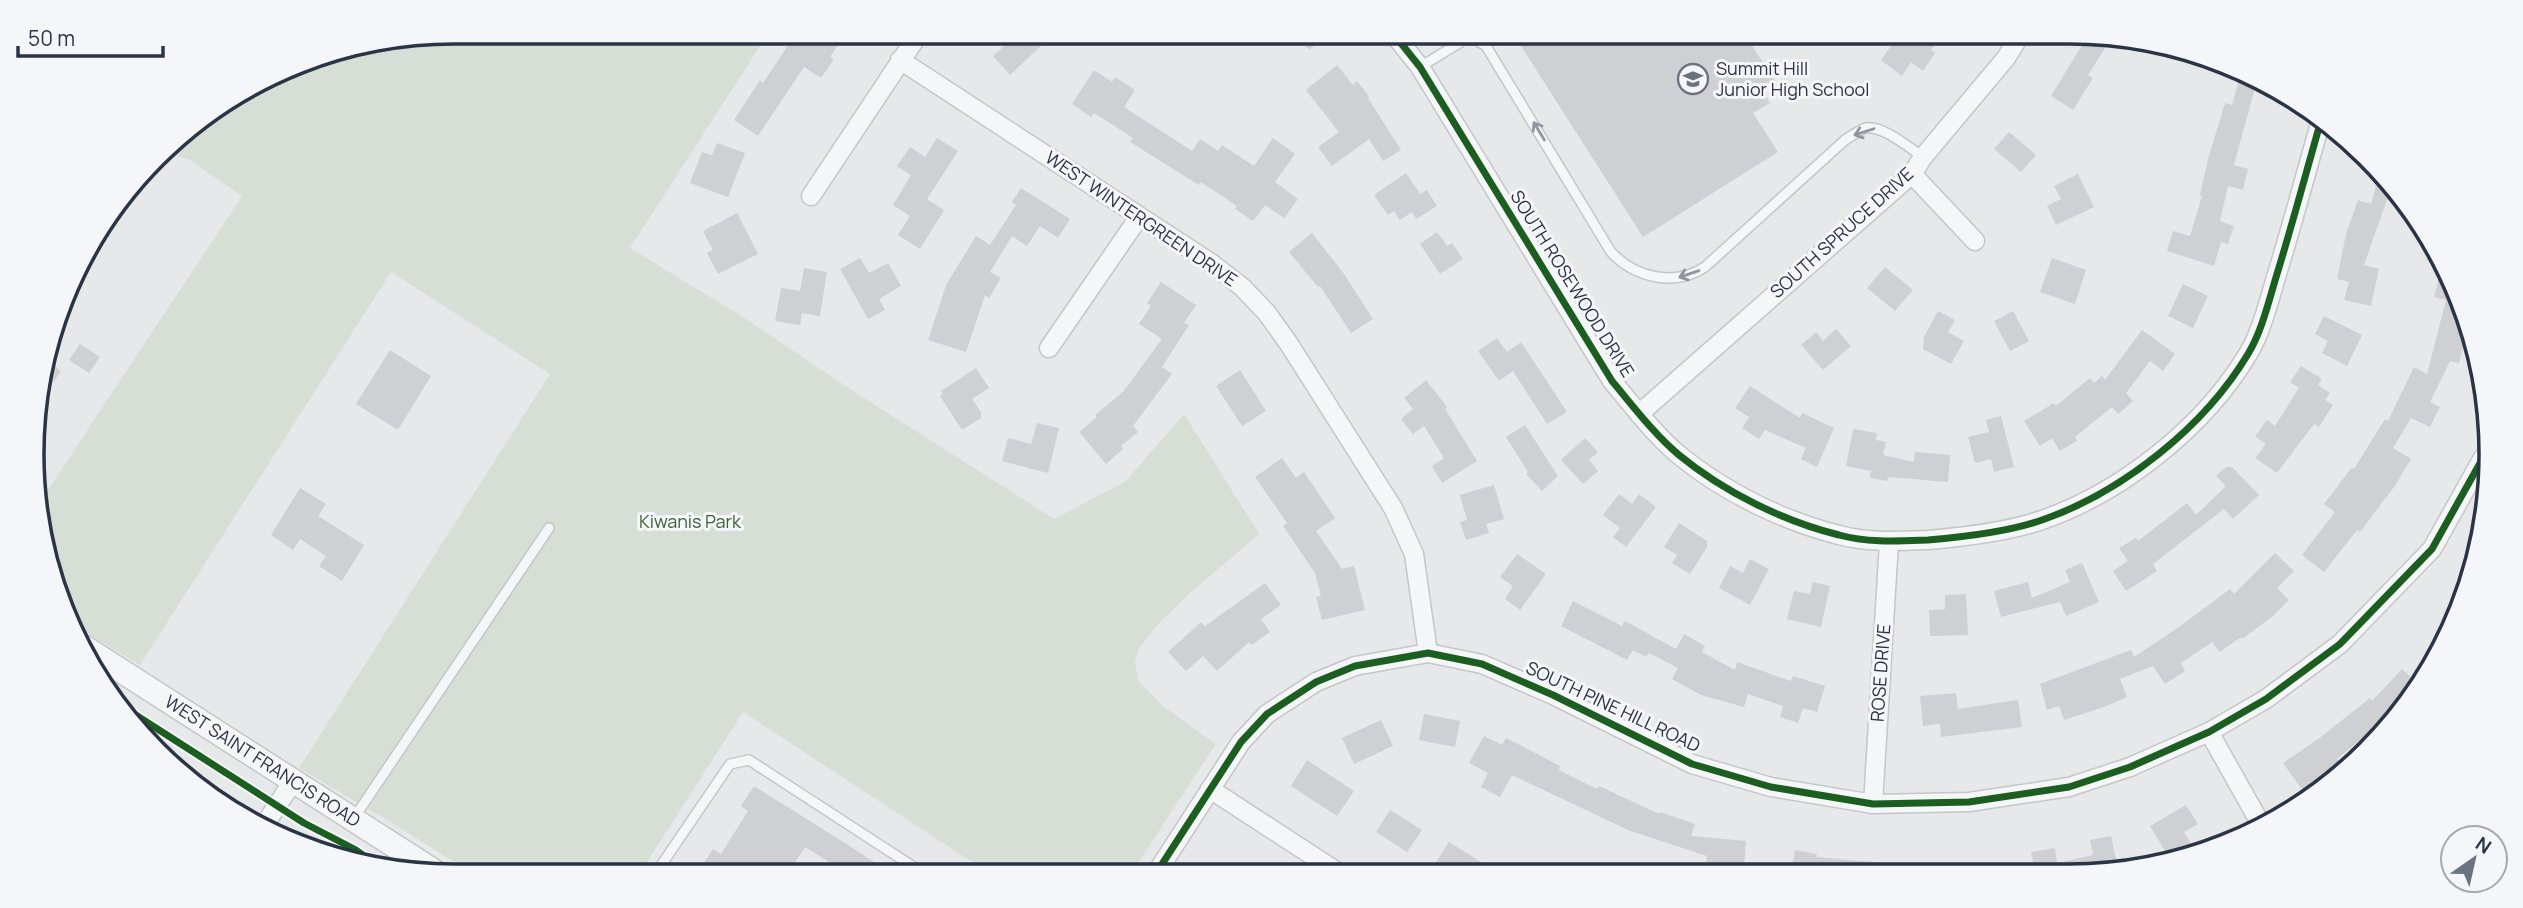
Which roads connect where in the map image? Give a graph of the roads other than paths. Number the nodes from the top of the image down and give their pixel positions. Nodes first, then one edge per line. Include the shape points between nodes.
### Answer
1 (911, 44) edge
2 (1402, 44) edge
3 (1457, 44) edge
4 (1483, 44) edge
5 (2015, 44) edge
6 (900, 60) junction
7 (1420, 67) junction
8 (2319, 129) edge
9 (1923, 157) junction
10 (1912, 174) junction
11 (811, 196) dead end
12 (1139, 217) junction
13 (1975, 241) dead end
14 (1049, 348) dead end
15 (1639, 414) junction
16 (2479, 466) edge
17 (549, 528) dead end
18 (1889, 542) junction
19 (1428, 653) junction
20 (97, 655) edge
21 (2209, 732) junction
22 (293, 781) junction
23 (1210, 789) junction
24 (1872, 804) junction
25 (2257, 818) edge
26 (268, 819) edge
27 (354, 820) junction
28 (420, 863) edge
29 (662, 864) edge
30 (908, 864) edge
31 (1162, 864) edge
32 (1326, 864) edge

1 - 6 street
2 - 7 street, SOUTH ROSEWOOD DRIVE
3 -> 7 lane
9 -> 4 lane via 1877,128 1866,128 1845,140 1705,267 1689,276 1666,279 1634,270 1611,252
5 - 9 street, SOUTH SPRUCE DRIVE
6 - 11 street
6 - 12 street, WEST WINTERGREEN DRIVE
7 - 15 street, SOUTH ROSEWOOD DRIVE via 1612,381
8 - 18 street, SOUTH ROSEWOOD DRIVE via 2268,303 2249,352 2207,409 2156,457 2093,499 2041,520 1960,538
9 - 10 street, SOUTH SPRUCE DRIVE
10 - 13 street
10 - 15 street, SOUTH SPRUCE DRIVE
12 - 14 street
12 - 19 street, WEST WINTERGREEN DRIVE via 1242,287 1289,344 1393,508 1414,554
15 - 18 street, SOUTH ROSEWOOD DRIVE via 1679,455 1726,487 1786,518 1841,536
16 - 21 street, SOUTH PINE HILL ROAD via 2432,549 2340,644 2266,699
17 - 27 lane
18 - 24 street, ROSE DRIVE
19 - 23 street, SOUTH PINE HILL ROAD via 1355,666 1315,682 1267,714 1241,742
19 - 24 street, SOUTH PINE HILL ROAD via 1482,664 1692,764 1771,787
20 - 22 street, WEST SAINT FRANCIS ROAD
21 - 24 street, SOUTH PINE HILL ROAD via 2130,767 2069,787 1969,803
21 - 25 street
22 - 26 street
22 - 27 street, WEST SAINT FRANCIS ROAD
23 - 31 street, SOUTH PINE HILL ROAD
23 - 32 street
27 - 28 street, WEST SAINT FRANCIS ROAD
29 - 30 lane via 730,764 749,760

